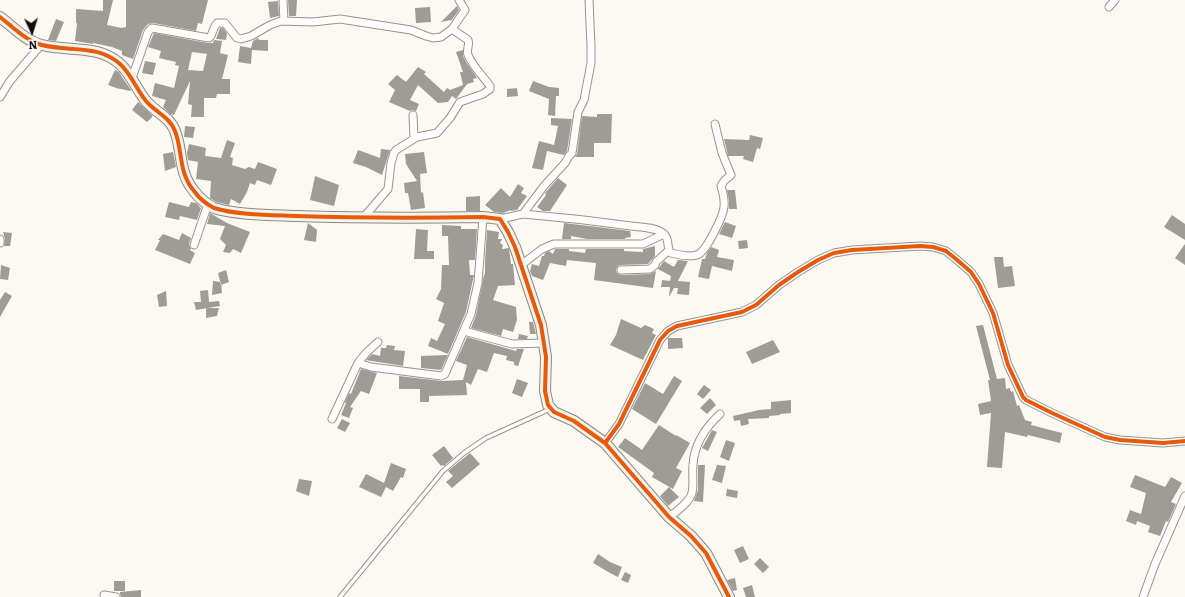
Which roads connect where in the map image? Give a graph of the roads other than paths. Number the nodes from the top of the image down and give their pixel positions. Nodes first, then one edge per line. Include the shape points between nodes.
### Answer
1 (283, 0) edge
2 (459, 0) edge
3 (589, 0) edge
4 (1115, 0) edge
5 (1109, 7) dead end
6 (0, 17) edge
7 (284, 21) junction
8 (452, 29) junction
9 (41, 45) junction
10 (132, 78) junction
11 (0, 97) edge
12 (413, 115) dead end
13 (715, 124) dead end
14 (414, 138) junction
15 (208, 204) junction
16 (523, 214) junction
17 (483, 217) junction
18 (363, 218) junction
19 (500, 219) junction
20 (664, 234) junction
21 (0, 239) edge
22 (0, 243) edge
23 (194, 245) dead end
24 (669, 250) junction
25 (521, 265) junction
26 (621, 270) dead end
27 (464, 331) junction
28 (378, 342) dead end
29 (544, 343) junction
30 (358, 362) junction
31 (551, 409) junction
32 (720, 414) dead end
33 (332, 419) dead end
34 (1185, 441) edge
35 (605, 443) junction
36 (1185, 496) edge
37 (669, 517) junction
38 (104, 594) dead end
39 (116, 597) edge
40 (340, 597) edge
41 (728, 597) edge
42 (1143, 597) edge

1 - 7 street
2 - 8 street via 465,11
3 - 16 street via 591,63 584,100 578,112 572,153
4 - 5 street
6 - 9 street via 28,39
7 - 8 street via 313,22 340,19 411,30 434,38 441,37
7 - 10 street via 241,39 237,38 227,24 221,22 217,23 208,38 150,29
8 - 14 street via 468,40 468,55 490,89 462,101 437,133
9 - 10 street via 86,49 105,54 120,64
9 - 11 street via 10,80
10 - 15 street via 140,94 171,123 178,138 181,164 187,181 200,199
12 - 14 street
13 - 24 street via 722,153 731,174 721,186 724,195 723,214 699,254 671,254
14 - 18 street via 394,153 388,190
15 - 18 street via 220,209 253,214
15 - 23 street
16 - 19 street
16 - 20 street via 621,224 653,229
17 - 18 street
17 - 19 street
17 - 27 street via 478,283
19 - 25 street
20 - 24 street
20 - 25 street via 643,244 554,244 542,249
21 - 22 street
24 - 26 street via 650,269
25 - 29 street via 541,325
27 - 29 street via 512,344
27 - 30 street via 443,376 371,367
28 - 30 street
29 - 31 street via 545,391
30 - 33 street
31 - 35 street via 582,426
31 - 40 lane via 486,438 443,471
32 - 37 street via 703,432 696,449 692,493
34 - 35 street via 1163,443 1105,438 1026,400 1008,366 993,313 976,279 946,251 920,246 852,250 834,254 798,272 756,305 742,312 672,328 660,340 619,424
35 - 37 street
36 - 42 street
37 - 41 street via 706,553
38 - 39 street

